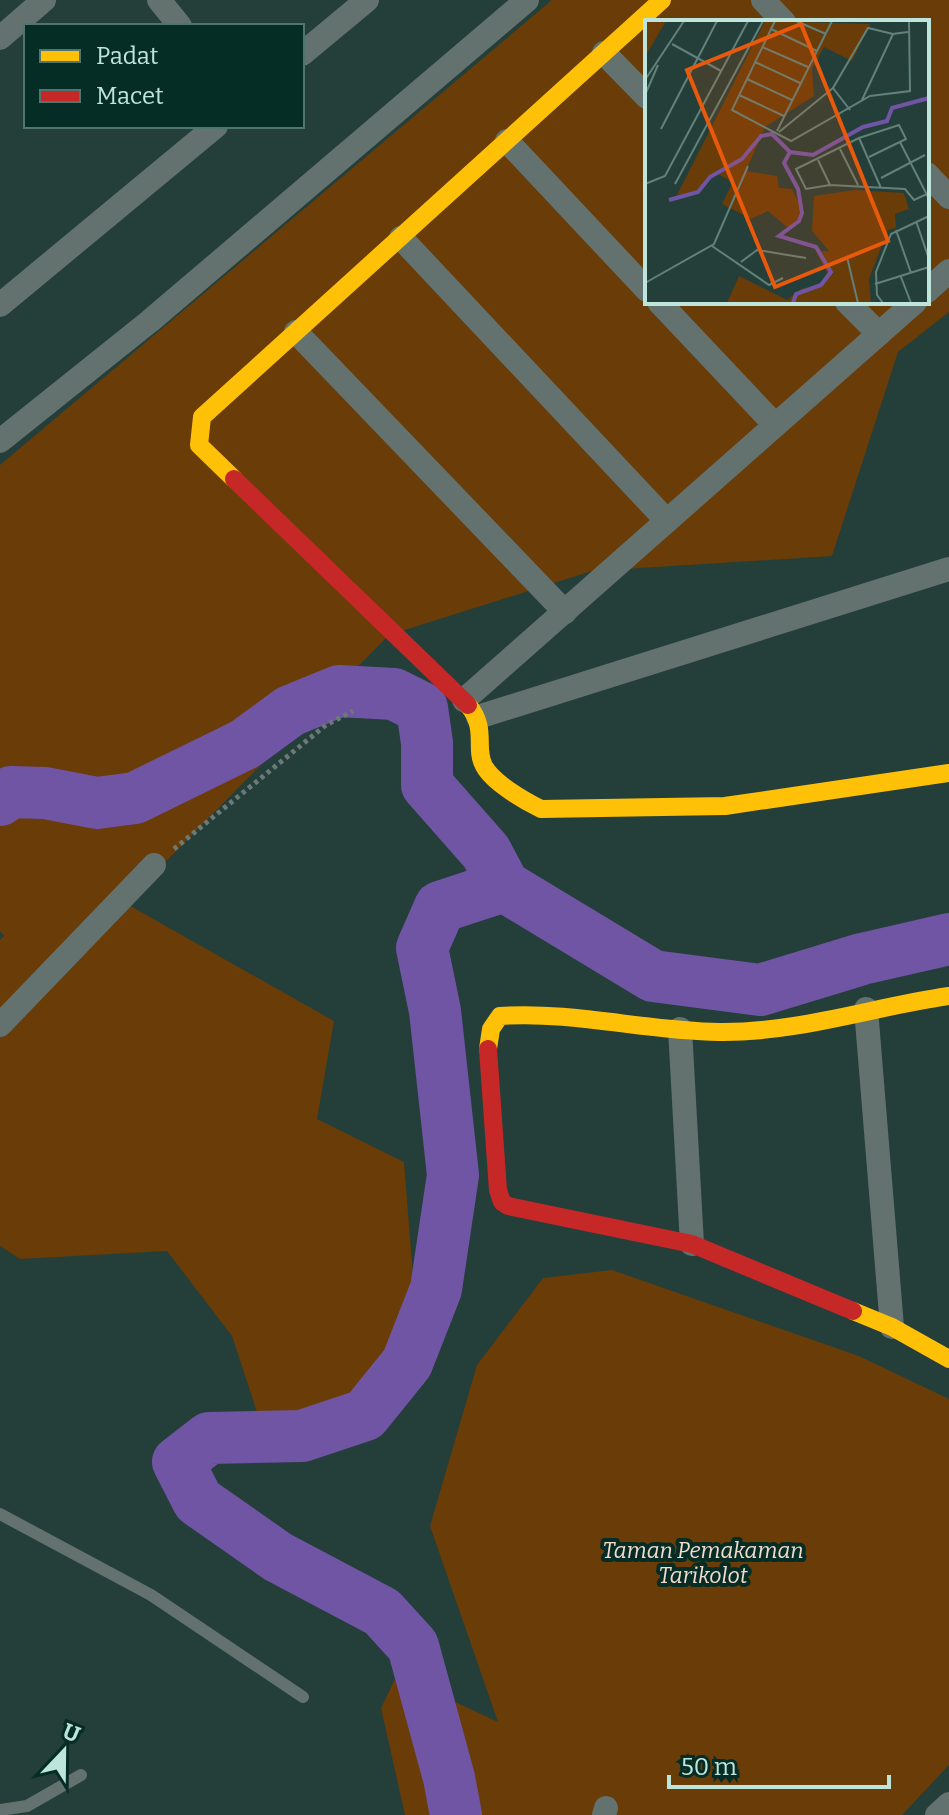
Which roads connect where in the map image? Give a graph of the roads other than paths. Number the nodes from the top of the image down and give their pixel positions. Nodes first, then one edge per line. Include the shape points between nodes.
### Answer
1 (44, 0) edge
2 (159, 0) edge
3 (367, 0) edge
4 (527, 0) edge
5 (662, 0) edge
6 (763, 0) edge
7 (782, 20) edge
8 (178, 24) edge
9 (0, 38) edge
10 (304, 52) edge
11 (604, 53) junction
12 (645, 95) edge
13 (214, 128) edge
14 (507, 141) junction
15 (929, 176) edge
16 (949, 197) edge
17 (401, 238) junction
18 (949, 271) edge
19 (645, 288) edge
20 (929, 289) edge
21 (661, 304) edge
22 (849, 304) edge
23 (913, 304) edge
24 (0, 305) edge
25 (296, 332) junction
26 (879, 334) junction
27 (775, 425) junction
28 (0, 441) edge
29 (667, 521) junction
30 (949, 569) edge
31 (565, 612) junction
32 (471, 708) junction
33 (949, 773) edge
34 (154, 865) road end
35 (949, 996) edge
36 (866, 1009) junction
37 (0, 1025) edge
38 (680, 1029) junction
39 (692, 1244) junction
40 (892, 1327) junction
41 (949, 1359) edge
42 (0, 1514) edge
43 (303, 1697) dead end
44 (81, 1775) dead end
45 (949, 1804) edge
46 (0, 1810) edge
47 (937, 1815) edge

1 - 9 street
2 - 8 street
3 - 10 street
4 - 28 street via 150,321
5 - 11 street
6 - 7 street
11 - 12 street
11 - 14 street
13 - 24 street
14 - 17 street
14 - 19 street
15 - 16 street
17 - 25 street
17 - 29 street
18 - 20 street
21 - 27 street
22 - 26 street
23 - 26 street
25 - 31 street
25 - 32 street via 202,417 199,445
26 - 27 street
27 - 29 street
29 - 31 street
30 - 32 street
31 - 32 street
32 - 33 street via 484,766 515,796 541,809 725,806
34 - 37 street
35 - 36 street
36 - 38 street via 792,1025 721,1032
36 - 40 street
38 - 39 street
38 - 39 street via 612,1020 500,1016 491,1029 488,1051 502,1202
39 - 40 street
40 - 41 street
42 - 43 lane via 151,1595
44 - 46 lane via 27,1806
45 - 47 street

